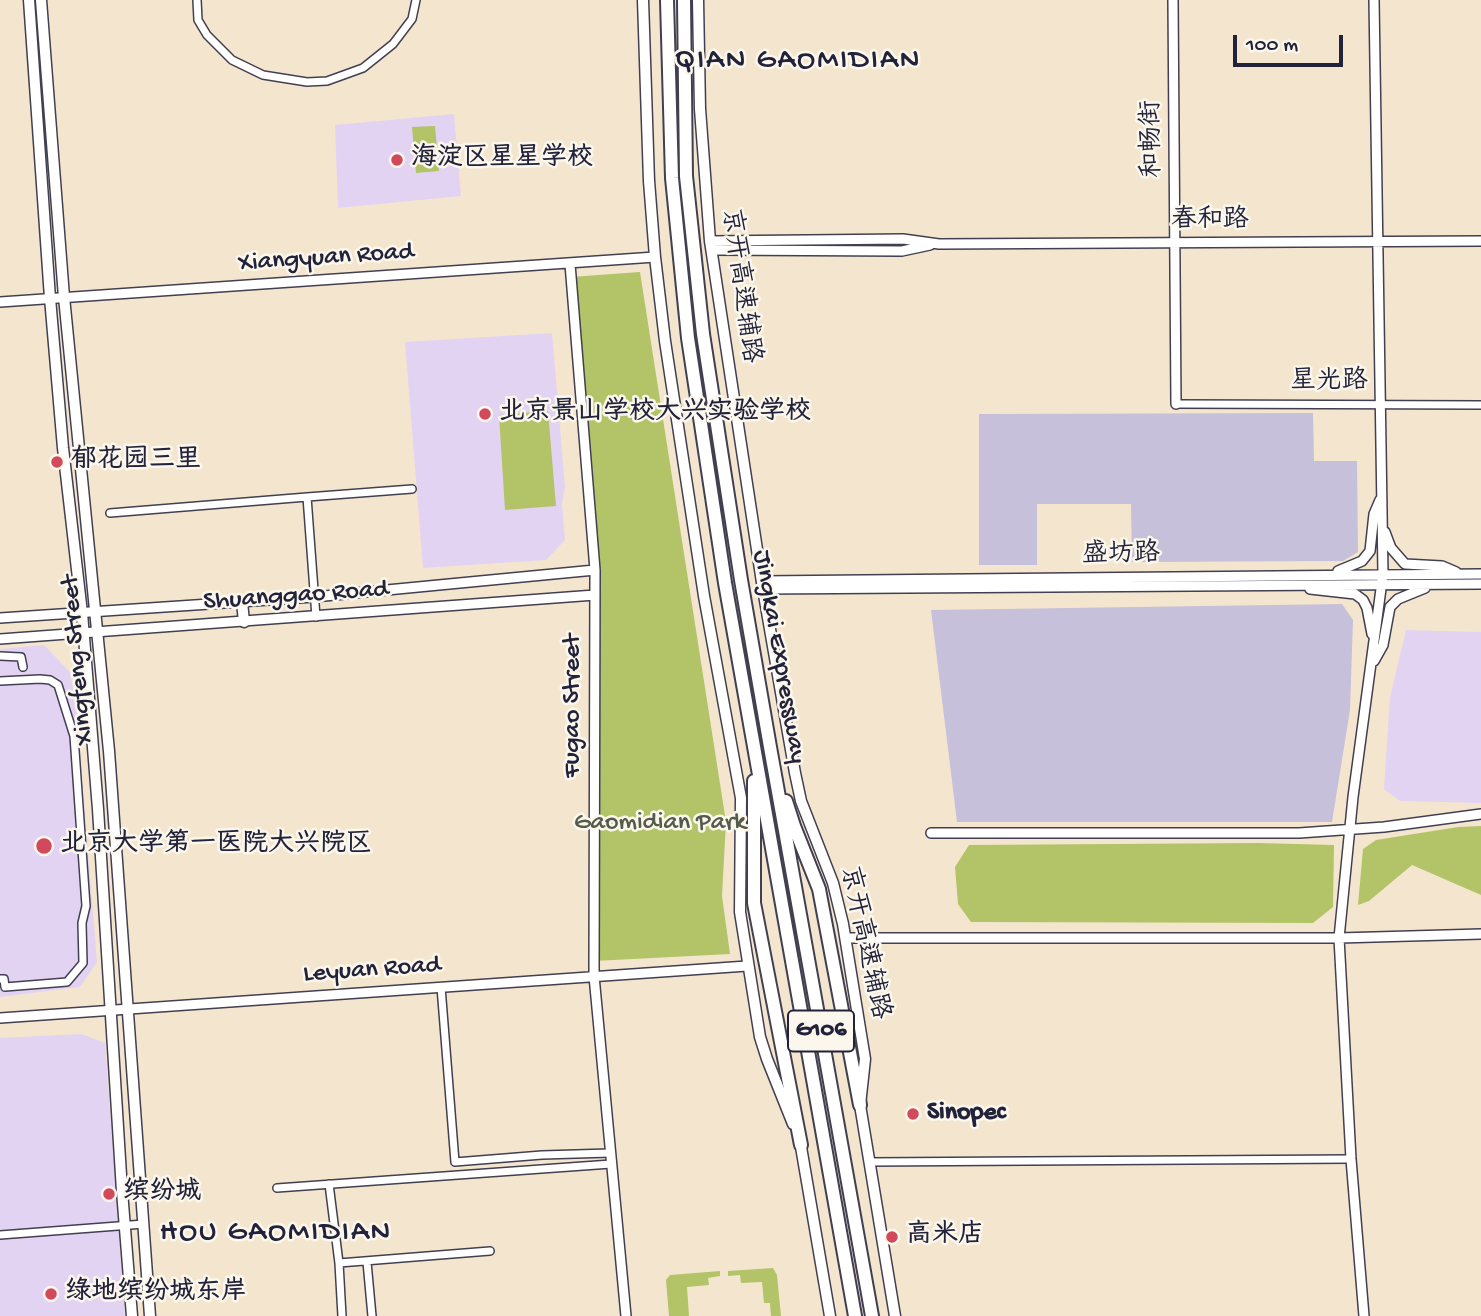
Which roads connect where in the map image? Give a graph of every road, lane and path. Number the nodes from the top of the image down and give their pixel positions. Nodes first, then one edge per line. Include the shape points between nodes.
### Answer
1 (29, 0) edge
2 (41, 0) edge
3 (197, 0) edge
4 (416, 0) edge
5 (643, 0) edge
6 (667, 0) edge
7 (684, 0) edge
8 (698, 0) edge
9 (1173, 0) edge
10 (1374, 0) edge
11 (1481, 241) edge
12 (1377, 242) junction
13 (1176, 243) junction
14 (711, 245) junction
15 (655, 257) junction
16 (570, 264) junction
17 (64, 297) junction
18 (50, 298) junction
19 (0, 302) edge
20 (1176, 404) joint
21 (1380, 405) junction
22 (1481, 405) edge
23 (79, 446) junction
24 (63, 447) junction
25 (412, 489) dead end
26 (1382, 496) junction
27 (307, 497) junction
28 (110, 513) dead end
29 (1382, 519) junction
30 (595, 570) junction
31 (1383, 574) junction
32 (1461, 574) junction
33 (1481, 574) edge
34 (1321, 575) junction
35 (1438, 584) junction
36 (1481, 584) edge
37 (763, 585) junction
38 (1295, 585) junction
39 (1382, 585) junction
40 (595, 595) junction
41 (314, 597) junction
42 (242, 601) junction
43 (97, 612) junction
44 (82, 613) junction
45 (316, 617) junction
46 (0, 618) edge
47 (244, 622) junction
48 (98, 632) junction
49 (84, 633) junction
50 (0, 639) edge
51 (1374, 647) junction
52 (0, 656) edge
53 (1371, 666) junction
54 (23, 667) dead end
55 (0, 681) edge
56 (769, 747) junction
57 (754, 750) junction
58 (1481, 814) edge
59 (1350, 830) junction
60 (932, 834) dead end
61 (1481, 934) edge
62 (846, 938) junction
63 (1339, 938) junction
64 (747, 966) junction
65 (594, 976) junction
66 (0, 979) edge
67 (441, 987) junction
68 (127, 1009) junction
69 (111, 1010) junction
70 (0, 1018) edge
71 (859, 1105) junction
72 (802, 1145) junction
73 (610, 1153) junction
74 (1351, 1159) junction
75 (869, 1162) junction
76 (611, 1164) junction
77 (329, 1184) junction
78 (276, 1188) dead end
79 (144, 1224) junction
80 (124, 1225) junction
81 (0, 1235) edge
82 (490, 1251) dead end
83 (367, 1262) junction
84 (339, 1263) junction
85 (132, 1316) edge
86 (150, 1316) edge
87 (342, 1316) edge
88 (372, 1316) edge
89 (626, 1316) edge
90 (830, 1316) edge
91 (855, 1316) edge
92 (872, 1316) edge
93 (895, 1316) edge
94 (1364, 1316) edge

1 - 18 main road, Xingfeng Street
2 - 17 main road, Xingfeng Street
3 - 4 street via 198,20 232,60 264,75 307,82 327,81 363,68 393,44 412,19
5 - 15 main road
6 - 57 highway, Jingkai Expressway / G106 via 672,178 688,338
7 - 56 highway, Jingkai Expressway / G106 via 687,176 704,334
8 - 14 main road, 京开高速辅路
9 - 13 street, 和畅街
10 - 12 street
11 - 12 street, 春和路
12 - 13 street, 春和路
12 - 21 street
13 - 14 street, 春和路 via 939,244 902,251
13 - 20 street, 和畅街
14 - 37 main road, 京开高速辅路
15 - 16 street, Xiangyuan Road
15 - 64 main road via 700,569 740,798 740,912
16 - 17 street, Xiangyuan Road
16 - 30 street, Fugao Street
17 - 18 street, Xiangyuan Road
17 - 23 main road, Xingfeng Street
18 - 19 street, Xiangyuan Road
18 - 24 main road, Xingfeng Street
20 - 21 street, 星光路
21 - 22 street, 星光路
21 - 26 street
23 - 24 street
23 - 43 main road, Xingfeng Street
24 - 44 main road, Xingfeng Street
25 - 27 street
26 - 29 street
26 - 34 street via 1374,514 1370,551 1346,569
27 - 28 street
27 - 41 street
29 - 31 street
29 - 32 street via 1391,548 1405,564 1442,566
30 - 40 street, Fugao Street
30 - 41 street, Shuanggao Road
31 - 32 street, 盛坊路
31 - 34 street, 盛坊路
31 - 39 street
32 - 33 street, 盛坊路
34 - 37 street, 盛坊路
35 - 36 street, 盛坊路
35 - 39 street, 盛坊路
35 - 53 street via 1398,598 1390,607 1383,645
37 - 38 street, 盛坊路
37 - 62 main road, 京开高速辅路 via 801,800 833,883
38 - 39 street, 盛坊路
38 - 51 street via 1355,594 1363,600
39 - 51 street
40 - 45 street, Shuanggao Road
40 - 65 street, Fugao Street
41 - 42 street, Shuanggao Road
41 - 45 street
42 - 43 street, Shuanggao Road
42 - 47 main road
43 - 44 street, Shuanggao Road
43 - 48 main road, Xingfeng Street
44 - 46 street, Shuanggao Road
44 - 49 main road, Xingfeng Street
45 - 47 street, Shuanggao Road
47 - 48 street, Shuanggao Road
48 - 49 street, Shuanggao Road
48 - 68 main road, Xingfeng Street
49 - 50 street, Shuanggao Road
49 - 69 main road, Xingfeng Street
51 - 53 street
52 - 54 street via 21,657
53 - 59 street
55 - 66 street via 40,679 58,685 74,736 86,906 83,964 67,982 5,987
56 - 71 highway via 819,889
56 - 92 highway, Jingkai Expressway / G106
57 - 72 highway via 754,903
57 - 91 highway, Jingkai Expressway / G106
58 - 59 street
59 - 60 street
59 - 63 street
61 - 63 street
62 - 63 street
62 - 71 main road, 京开高速辅路 via 865,1059
63 - 74 street
64 - 65 street, Leyuan Road
64 - 72 main road via 766,1059
65 - 67 street, Leyuan Road
65 - 73 street, Fugao Street
67 - 68 street, Leyuan Road
67 - 73 street via 455,1161
68 - 69 street, Leyuan Road
68 - 79 main road, Xingfeng Street
69 - 70 street, Leyuan Road
69 - 80 main road, Xingfeng Street
71 - 75 main road, 京开高速辅路
72 - 90 main road
73 - 76 street, Fugao Street
74 - 75 street
74 - 94 street
75 - 93 main road, 京开高速辅路
76 - 77 street
76 - 89 street, Fugao Street
77 - 78 street
77 - 84 street
79 - 80 street
79 - 86 main road, Xingfeng Street
80 - 81 street
80 - 85 main road, Xingfeng Street
82 - 83 street
83 - 84 street
83 - 88 street
84 - 87 street

